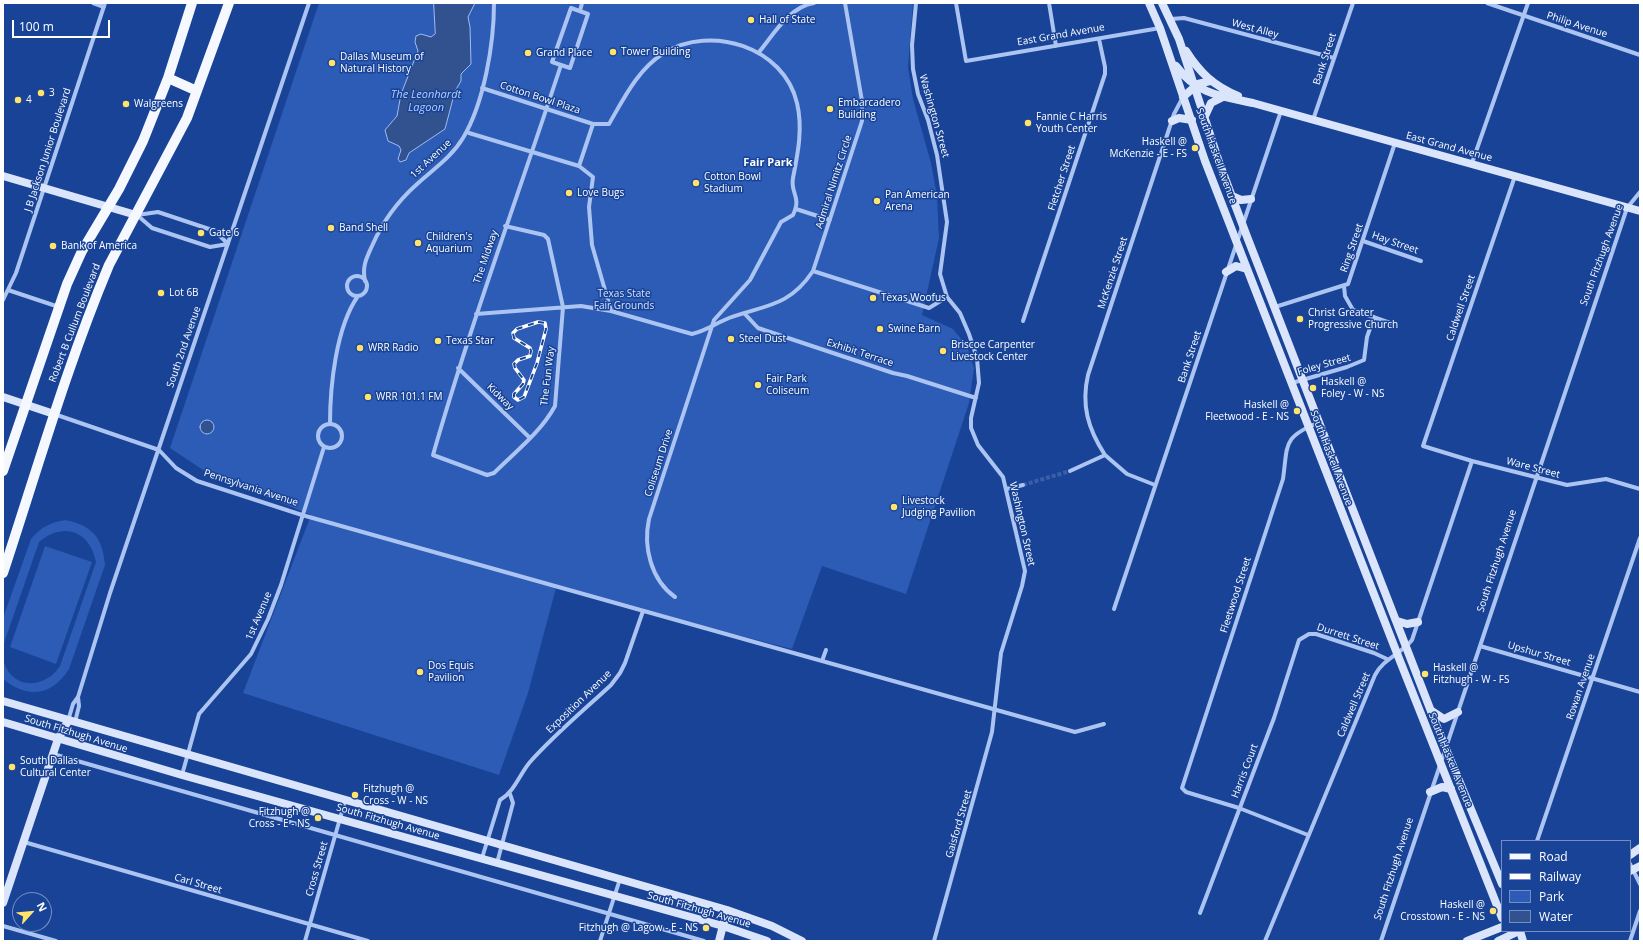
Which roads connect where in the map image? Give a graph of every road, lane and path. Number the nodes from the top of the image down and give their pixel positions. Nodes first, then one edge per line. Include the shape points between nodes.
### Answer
1 (93, 3) edge
2 (192, 3) edge
3 (229, 3) edge
4 (309, 3) edge
5 (494, 3) edge
6 (582, 3) edge
7 (814, 3) edge
8 (845, 3) edge
9 (916, 3) edge
10 (956, 3) edge
11 (1049, 3) edge
12 (1149, 3) edge
13 (1352, 3) edge
14 (1487, 3) edge
15 (1528, 3) edge
16 (1163, 4) edge
17 (105, 5) edge
18 (580, 11) junction
19 (1524, 16) junction
20 (1171, 19) junction
21 (1160, 28) junction
22 (1099, 39) junction
23 (1179, 39) junction
24 (1056, 46) junction
25 (759, 52) junction
26 (1640, 54) edge
27 (1334, 58) junction
28 (1172, 60) junction
29 (561, 65) junction
30 (168, 78) junction
31 (1210, 81) junction
32 (1195, 86) junction
33 (482, 88) junction
34 (197, 91) junction
35 (1183, 97) junction
36 (1223, 97) junction
37 (1253, 103) junction
38 (547, 108) junction
39 (1281, 111) junction
40 (1204, 117) junction
41 (1192, 120) junction
42 (1313, 120) junction
43 (1172, 121) junction
44 (593, 124) junction
45 (469, 133) dead end
46 (1394, 143) junction
47 (531, 153) junction
48 (1472, 164) junction
49 (579, 166) junction
50 (3, 176) edge
51 (1515, 176) junction
52 (44, 188) junction
53 (1640, 192) edge
54 (1232, 196) junction
55 (1251, 199) junction
56 (108, 208) junction
57 (1627, 208) junction
58 (796, 209) junction
59 (1640, 211) edge
60 (136, 215) junction
61 (830, 220) junction
62 (1242, 225) junction
63 (505, 226) junction
64 (1363, 241) junction
65 (1237, 242) junction
66 (228, 244) junction
67 (1421, 261) dead end
68 (363, 269) junction
69 (1247, 269) junction
70 (813, 271) junction
71 (1226, 272) junction
72 (354, 277) junction
73 (366, 281) junction
74 (1344, 286) junction
75 (8, 290) junction
76 (349, 292) junction
77 (358, 296) junction
78 (947, 297) junction
79 (3, 300) edge
80 (351, 306) junction
81 (563, 306) junction
82 (58, 307) junction
83 (1275, 307) junction
84 (611, 310) junction
85 (744, 313) junction
86 (476, 314) junction
87 (1374, 317) junction
88 (1024, 321) dead end
89 (1396, 325) dead end
90 (710, 328) junction
91 (458, 368) junction
92 (1304, 379) junction
93 (1292, 383) junction
94 (3, 397) edge
95 (976, 398) junction
96 (26, 405) junction
97 (54, 414) junction
98 (1320, 422) junction
99 (330, 424) junction
100 (1308, 427) junction
101 (530, 438) junction
102 (1423, 446) joint
103 (324, 447) junction
104 (159, 450) junction
105 (432, 455) joint
106 (1104, 455) junction
107 (1472, 461) junction
108 (3, 471) edge
109 (1070, 471) tunnel mouth
110 (1536, 477) junction
111 (1023, 485) tunnel mouth
112 (1155, 485) junction
113 (1006, 489) junction
114 (1640, 489) edge
115 (302, 515) junction
116 (1640, 538) edge
117 (3, 573) edge
118 (675, 597) dead end
119 (1114, 609) dead end
120 (642, 611) junction
121 (1397, 622) junction
122 (1418, 622) junction
123 (1304, 636) joint
124 (1480, 646) junction
125 (1406, 647) junction
126 (826, 650) dead end
127 (1397, 654) junction
128 (1387, 659) junction
129 (822, 660) junction
130 (1592, 678) junction
131 (1640, 692) edge
132 (78, 697) junction
133 (3, 701) edge
134 (994, 709) junction
135 (1431, 710) junction
136 (1458, 712) junction
137 (3, 722) edge
138 (71, 722) junction
139 (1104, 724) dead end
140 (58, 739) junction
141 (1445, 746) junction
142 (53, 754) junction
143 (188, 755) junction
144 (1440, 763) junction
145 (182, 775) junction
146 (1451, 790) junction
147 (1430, 792) junction
148 (510, 794) junction
149 (345, 801) junction
150 (1239, 808) junction
151 (340, 819) junction
152 (336, 834) junction
153 (1308, 835) junction
154 (1537, 840) edge
155 (487, 841) junction
156 (23, 842) junction
157 (502, 845) junction
158 (1640, 848) edge
159 (1631, 854) edge
160 (481, 859) junction
161 (497, 864) junction
162 (1633, 867) edge
163 (620, 878) junction
164 (1501, 882) edge
165 (1640, 884) edge
166 (614, 897) junction
167 (3, 900) edge
168 (727, 910) junction
169 (1640, 911) edge
170 (609, 913) junction
171 (1200, 913) dead end
172 (1501, 915) edge
173 (310, 924) junction
174 (3, 926) edge
175 (723, 926) junction
176 (1501, 927) edge
177 (1508, 936) edge
178 (56, 941) edge
179 (305, 941) edge
180 (368, 941) edge
181 (600, 941) edge
182 (704, 941) edge
183 (719, 941) edge
184 (766, 941) edge
185 (802, 941) edge
186 (934, 941) edge
187 (1265, 941) edge
188 (1381, 941) edge
189 (1467, 941) edge
190 (1498, 941) edge
191 (1630, 941) edge

1 - 17 street
2 - 30 main road, Robert B Cullum Boulevard
3 - 34 main road, Robert B Cullum Boulevard
4 - 66 street, South 2nd Avenue
5 - 33 street, 1st Avenue via 492,44
6 - 18 street
7 - 25 street via 800,7 790,14
8 - 61 street, Admiral Nimitz Circle via 862,101 862,116
9 - 78 street, Washington Street via 913,69 918,94 934,139 941,178 946,222 940,274
10 - 24 street, East Grand Avenue via 966,61
11 - 24 street
12 - 21 main road, South Haskell Avenue
13 - 27 street, Bank Street
14 - 19 street, Philip Avenue
15 - 19 street
16 - 20 main road, South Haskell Avenue
17 - 52 street, J B Jackson Junior Boulevard
18 - 29 street via 588,14 570,68
18 - 29 street via 571,8 552,62
19 - 26 street, Philip Avenue
19 - 48 street
20 - 23 main road, South Haskell Avenue
20 - 27 street, West Alley via 1184,18
21 - 22 street, East Grand Avenue
21 - 28 main road, South Haskell Avenue
22 - 24 street, East Grand Avenue
22 - 88 street, Fletcher Street via 1105,74
23 - 31 main road, East Grand Avenue via 1200,72
23 - 32 main road, South Haskell Avenue
25 - 44 street via 736,43 713,41 693,42 672,49 654,60 642,72 608,124
25 - 58 street via 787,79 797,102 800,139 792,184 797,201
27 - 42 street, Bank Street
28 - 32 main road via 1184,77
28 - 35 main road, South Haskell Avenue
29 - 38 street, The Midway
30 - 34 main road
30 - 56 main road, Robert B Cullum Boulevard via 143,141
31 - 32 main road
31 - 37 main road, East Grand Avenue via 1221,89
32 - 35 main road
32 - 36 main road, East Grand Avenue
32 - 40 main road, South Haskell Avenue
33 - 38 street, Cotton Bowl Plaza
33 - 68 street, 1st Avenue via 462,139 446,159 415,186 393,210 373,242
34 - 60 main road, Robert B Cullum Boulevard via 180,133
35 - 41 main road, South Haskell Avenue
35 - 43 street, McKenzie Street
36 - 37 main road, East Grand Avenue
36 - 40 main road via 1207,107
37 - 39 main road, East Grand Avenue
38 - 44 street, Cotton Bowl Plaza
38 - 47 street, The Midway
39 - 42 main road, East Grand Avenue
39 - 55 street, Bank Street
40 - 54 main road, South Haskell Avenue
41 - 43 main road via 1179,118
41 - 65 main road, South Haskell Avenue
42 - 46 main road, East Grand Avenue
43 - 106 street, McKenzie Street via 1086,384 1084,394 1087,419
44 - 49 street
45 - 47 street
46 - 48 main road, East Grand Avenue
46 - 64 street, Ring Street
47 - 49 street
47 - 63 street, The Midway
48 - 51 main road, East Grand Avenue
49 - 84 street via 593,177 589,207 592,245
50 - 52 main road
51 - 57 main road, East Grand Avenue
51 - 102 street, Caldwell Street
52 - 56 main road
52 - 75 street, J B Jackson Junior Boulevard
53 - 57 street, South Fitzhugh Avenue
54 - 55 main road via 1242,200
54 - 62 main road, South Haskell Avenue
55 - 62 street, Bank Street
56 - 60 main road
56 - 82 main road, Robert B Cullum Boulevard via 82,251
57 - 59 main road, East Grand Avenue
57 - 110 street, South Fitzhugh Avenue
58 - 61 street
58 - 90 street, Coliseum Drive via 793,215 781,222 750,280 719,312
60 - 66 street via 152,228 210,247
60 - 66 street via 158,212 215,231
60 - 97 main road, Robert B Cullum Boulevard via 99,289
61 - 70 street, Admiral Nimitz Circle
62 - 65 street, Bank Street
62 - 83 main road, South Haskell Avenue
63 - 81 street, The Fun Way via 544,235 548,239
63 - 86 street, The Midway
64 - 67 street, Hay Street
64 - 74 street, Ring Street via 1348,284
65 - 69 main road, South Haskell Avenue
65 - 71 street, Bank Street
66 - 104 street, South 2nd Avenue
68 - 72 street, 1st Avenue
68 - 73 street
69 - 71 main road via 1236,266
69 - 93 main road, South Haskell Avenue
70 - 78 street via 928,308
70 - 85 street via 798,289 780,302
71 - 112 street, Bank Street
72 - 73 street
72 - 76 street via 348,283
73 - 77 street via 366,290
74 - 83 street, Ring Street
74 - 87 street via 1345,296 1353,310
75 - 79 street, J B Jackson Junior Boulevard
75 - 82 street
76 - 77 street
76 - 80 street
77 - 80 street
78 - 95 street, Washington Street via 960,313 977,358 979,376
80 - 99 street via 338,353 332,387
81 - 84 street
81 - 86 street
81 - 101 street, The Fun Way via 555,406
82 - 96 main road, Robert B Cullum Boulevard
83 - 92 main road, South Haskell Avenue
84 - 90 street via 692,334
85 - 90 street via 723,320
85 - 95 street, Exhibit Terrace via 758,328
86 - 91 street, The Midway
87 - 89 street
87 - 92 street, Foley Street via 1367,337 1364,360
90 - 118 street, Coliseum Drive via 647,529 648,548 654,572 665,590
91 - 101 street, Kidway
91 - 105 street, The Midway
92 - 93 street, Foley Street
92 - 98 main road, South Haskell Avenue
93 - 100 main road, South Haskell Avenue
94 - 96 main road, Pennsylvania Avenue
95 - 113 street, Washington Street via 971,428 978,446 1003,477
96 - 97 main road, Pennsylvania Avenue
96 - 108 main road, Robert B Cullum Boulevard
97 - 104 street, Pennsylvania Avenue
97 - 117 main road, Robert B Cullum Boulevard
98 - 100 street, Fleetwood Street
98 - 121 main road, South Haskell Avenue
99 - 103 street via 318,433 318,441
99 - 103 street via 337,427 342,438 335,447
100 - 127 main road, South Haskell Avenue
100 - 150 street, Fleetwood Street via 1291,439 1286,449 1283,479 1182,788 1186,792
101 - 105 street, The Fun Way via 491,475
102 - 107 street, Ware Street
103 - 115 street, 1st Avenue
104 - 115 street, Pennsylvania Avenue via 176,468 197,481
104 - 132 street, South 2nd Avenue via 110,593
106 - 109 street
106 - 112 street via 1127,474
107 - 110 street, Ware Street
107 - 122 street, Caldwell Street
110 - 114 street, Ware Street via 1567,485 1606,479
110 - 124 street, South Fitzhugh Avenue
111 - 113 street
112 - 119 street, Bank Street
113 - 134 street, Washington Street via 1025,571 1000,653
115 - 120 street, Pennsylvania Avenue
115 - 143 street, 1st Avenue via 279,591 260,636 251,654 199,714
116 - 130 street, Rowan Avenue
120 - 129 street, Pennsylvania Avenue
120 - 148 street, Exposition Avenue via 620,673 611,685 531,761 519,776
121 - 122 main road
121 - 125 main road, South Haskell Avenue
122 - 125 street, Caldwell Street via 1412,640
123 - 128 street, Durrett Street via 1316,634
123 - 150 street, Harris Court via 1299,640 1274,718
124 - 130 street, Upshur Street
124 - 136 street, South Fitzhugh Avenue
125 - 127 street, Caldwell Street
125 - 135 main road, South Haskell Avenue
126 - 129 street
127 - 128 street, Caldwell Street
127 - 144 main road, South Haskell Avenue
128 - 153 street, Caldwell Street via 1374,675
129 - 134 street, Pennsylvania Avenue
130 - 131 street, Upshur Street
130 - 154 street, Rowan Avenue
132 - 138 street, South 2nd Avenue via 73,704
132 - 138 street, South 2nd Avenue via 79,706
133 - 138 main road, South Fitzhugh Avenue
134 - 139 street, Pennsylvania Avenue via 1075,732
134 - 186 street, Gaisford Street via 992,732
135 - 136 main road via 1444,718
135 - 141 main road, South Haskell Avenue
136 - 141 street, South Fitzhugh Avenue
137 - 140 main road, South Fitzhugh Avenue
138 - 140 main road, South 2nd Avenue
138 - 143 main road, South Fitzhugh Avenue
140 - 142 main road, South 2nd Avenue
140 - 145 main road, South Fitzhugh Avenue
141 - 144 street, South Fitzhugh Avenue
141 - 164 main road, South Haskell Avenue
142 - 152 street
142 - 156 main road, South 2nd Avenue
143 - 145 street, 1st Avenue
143 - 149 main road, South Fitzhugh Avenue
144 - 146 main road, South Haskell Avenue
144 - 147 street, South Fitzhugh Avenue
145 - 151 main road, South Fitzhugh Avenue
146 - 147 main road via 1438,787
146 - 172 main road, South Haskell Avenue
147 - 188 street, South Fitzhugh Avenue
148 - 155 street, Exposition Avenue via 500,800
148 - 157 street, Exposition Avenue via 513,804
149 - 151 street, Cross Street
149 - 155 main road, South Fitzhugh Avenue
150 - 153 street
150 - 171 street, Harris Court
151 - 152 street, Cross Street
151 - 160 main road, South Fitzhugh Avenue
152 - 170 street
152 - 173 street, Cross Street
153 - 187 street, Caldwell Street
155 - 157 main road, South Fitzhugh Avenue
155 - 160 street, Exposition Avenue
156 - 167 main road, South 2nd Avenue
156 - 173 street, Carl Street
157 - 161 street, Exposition Avenue
157 - 163 main road, South Fitzhugh Avenue
158 - 159 main road
160 - 161 main road, South Fitzhugh Avenue
161 - 166 main road, South Fitzhugh Avenue
162 - 165 street
163 - 166 street
163 - 168 main road, South Fitzhugh Avenue
166 - 170 street
166 - 175 main road, South Fitzhugh Avenue
168 - 175 main road
168 - 185 main road, South Fitzhugh Avenue via 772,926
169 - 191 street
170 - 181 street
170 - 182 street
173 - 179 street, Cross Street
173 - 180 street, Carl Street
174 - 178 street
175 - 183 main road
175 - 184 main road, South Fitzhugh Avenue
176 - 189 main road
177 - 190 main road

